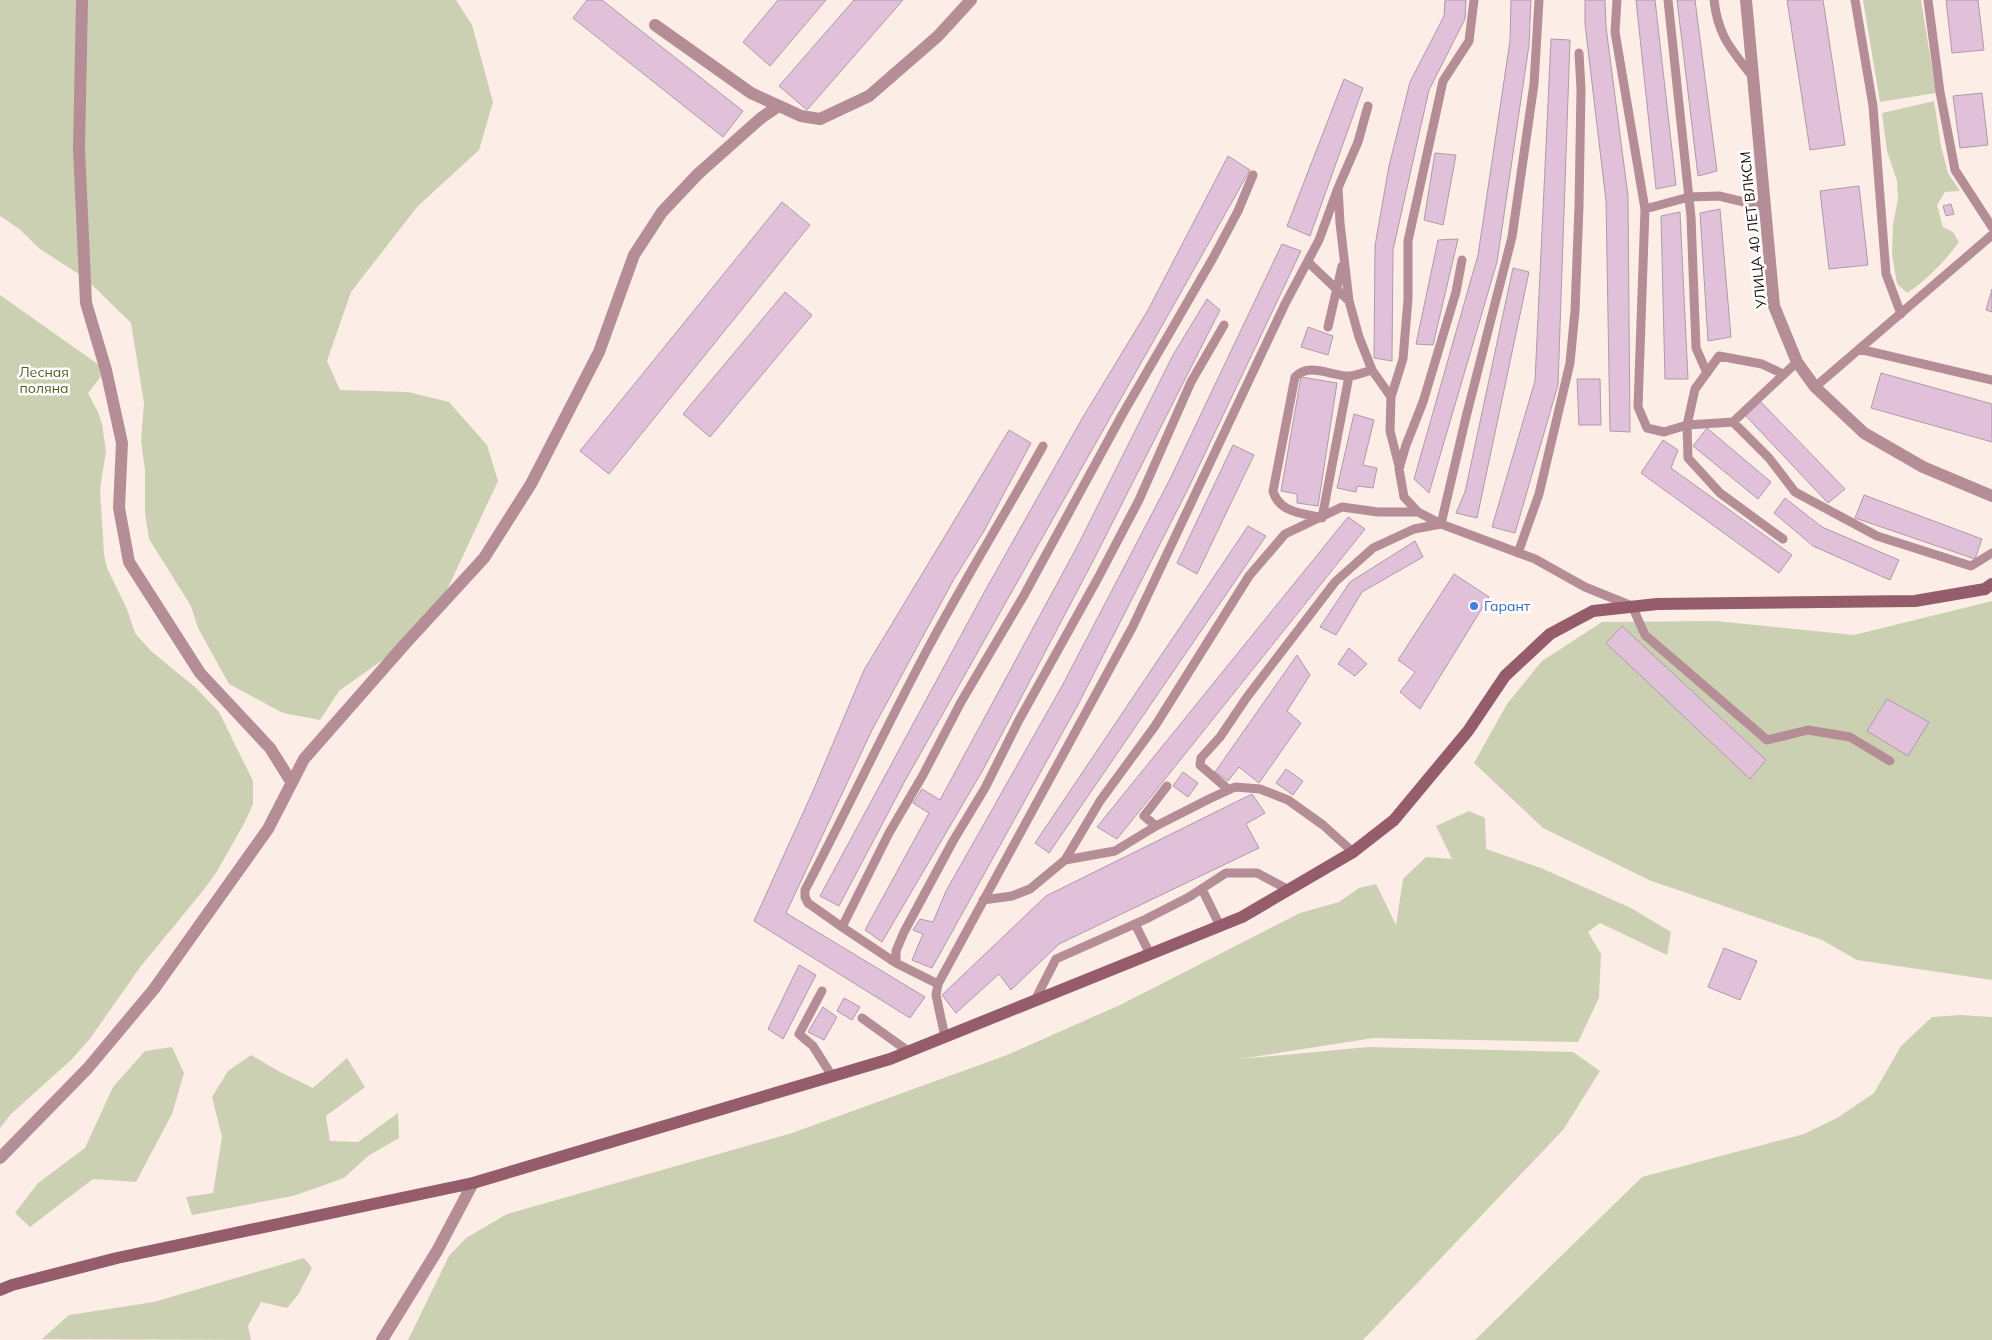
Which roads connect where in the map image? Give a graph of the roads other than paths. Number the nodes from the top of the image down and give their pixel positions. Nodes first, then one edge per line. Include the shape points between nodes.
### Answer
1 (82, 0) edge
2 (971, 0) edge
3 (1474, 0) edge
4 (1539, 0) edge
5 (1617, 0) edge
6 (1668, 0) edge
7 (1714, 0) edge
8 (1746, 0) edge
9 (1855, 0) edge
10 (1928, 0) edge
11 (655, 25) dead end
12 (1579, 53) dead end
13 (1753, 77) junction
14 (1368, 106) dead end
15 (777, 107) junction
16 (1253, 175) dead end
17 (1338, 188) junction
18 (1688, 197) junction
19 (1765, 207) junction
20 (1644, 209) junction
21 (1992, 227) edge
22 (1992, 235) edge
23 (1988, 242) edge
24 (1462, 260) dead end
25 (1343, 261) junction
26 (1308, 262) junction
27 (1336, 289) junction
28 (1349, 301) junction
29 (1900, 314) junction
30 (1224, 325) dead end
31 (1328, 327) dead end
32 (1859, 349) junction
33 (1797, 362) junction
34 (1372, 370) junction
35 (1707, 373) junction
36 (1783, 374) junction
37 (1349, 376) junction
38 (1992, 380) edge
39 (1815, 387) junction
40 (1391, 397) junction
41 (1733, 422) junction
42 (1687, 425) junction
43 (1043, 446) dead end
44 (1400, 469) junction
45 (1992, 496) edge
46 (1418, 512) junction
47 (1322, 518) junction
48 (1441, 524) junction
49 (1783, 539) dead end
50 (1518, 553) junction
51 (1992, 553) edge
52 (1992, 584) edge
53 (1632, 606) junction
54 (1890, 761) dead end
55 (292, 783) junction
56 (1167, 786) dead end
57 (1229, 790) junction
58 (1156, 826) junction
59 (1353, 852) junction
60 (1065, 860) junction
61 (1202, 889) junction
62 (1289, 890) junction
63 (983, 900) junction
64 (1135, 924) junction
65 (1220, 926) junction
66 (842, 927) junction
67 (1150, 954) junction
68 (896, 963) junction
69 (938, 984) junction
70 (822, 991) dead end
71 (1035, 1000) junction
72 (862, 1018) dead end
73 (946, 1037) junction
74 (908, 1051) junction
75 (832, 1076) junction
76 (0, 1158) edge
77 (473, 1184) junction
78 (0, 1290) edge
79 (382, 1340) edge

1 - 55 street via 79,149 86,303 106,370 122,443 119,508 129,562 200,672 270,748
2 - 15 street via 938,36 869,96 820,119
3 - 40 lane via 1469,41 1443,81 1408,241 1403,359
4 - 48 lane via 1534,84 1512,237
5 - 20 lane via 1615,32
6 - 18 lane
7 - 13 lane via 1716,20 1729,47
8 - 13 street, УЛИЦА 40 ЛЕТ ВЛКСМ
9 - 29 lane via 1873,106 1886,274
10 - 21 lane via 1940,92 1956,170
11 - 15 street via 751,93
12 - 50 lane via 1579,206 1570,363 1539,494
13 - 19 street, УЛИЦА 40 ЛЕТ ВЛКСМ
14 - 17 lane via 1358,142
15 - 55 street via 698,174 662,212 634,255 599,352 586,378 531,484 484,558 304,758
16 - 66 lane via 1213,258 1122,415 1024,597 961,702
17 - 25 lane
17 - 26 lane
18 - 19 lane via 1719,196
18 - 20 lane
18 - 35 lane via 1696,348
19 - 33 street, УЛИЦА 40 ЛЕТ ВЛКСМ via 1774,306
20 - 42 lane via 1638,407 1647,428 1664,432
22 - 23 lane
23 - 29 lane
24 - 44 lane via 1456,292
25 - 27 lane
25 - 28 lane
26 - 27 lane
26 - 63 lane via 1285,304 1133,626
27 - 28 lane
27 - 31 lane
28 - 34 lane
29 - 32 lane
30 - 68 lane via 1191,382 1138,500 1098,578 904,932 896,951
32 - 38 lane
32 - 39 lane
33 - 36 lane
33 - 39 street, УЛИЦА 40 ЛЕТ ВЛКСМ
34 - 37 lane
34 - 40 lane
35 - 36 lane via 1719,356 1762,364
35 - 42 lane via 1695,388
36 - 41 lane
37 - 47 lane
37 - 47 lane via 1300,371 1295,377 1282,436 1273,491 1275,500 1283,508
39 - 45 street, УЛИЦА 40 ЛЕТ ВЛКСМ via 1864,433 1923,467
40 - 44 lane via 1390,431
41 - 42 lane
41 - 51 lane via 1769,458 1795,492 1877,536 1970,566
42 - 49 lane via 1688,458 1720,493
43 - 66 lane via 896,708 805,890 808,903
44 - 46 lane via 1404,497
46 - 47 lane via 1342,508
46 - 48 lane
47 - 60 lane via 1285,534 1249,576 1155,726 1100,801
48 - 50 lane
48 - 57 lane via 1414,529 1373,548 1335,582 1201,758 1200,766
50 - 53 lane via 1536,559 1585,587
52 - 53 street via 1985,589 1915,601
53 - 54 lane via 1645,635 1767,740 1808,730 1850,737
53 - 59 street via 1593,611 1550,634 1505,676 1468,731 1394,820
55 - 76 street via 268,829 154,989 88,1068
56 - 58 lane via 1144,816
57 - 58 lane
57 - 59 lane via 1235,787 1260,789 1288,800 1324,825
58 - 60 lane via 1115,851
59 - 62 street
60 - 63 lane via 1030,890
61 - 62 lane via 1226,873 1257,873
61 - 64 lane
61 - 65 lane
62 - 65 street
63 - 69 lane
64 - 67 lane
64 - 71 lane via 1056,959
65 - 67 street
66 - 68 lane
67 - 71 street
68 - 69 lane
69 - 73 lane via 936,995
70 - 75 lane via 799,1034 813,1046
71 - 73 street
72 - 74 lane
73 - 74 street
74 - 75 street
75 - 77 street
77 - 78 street via 117,1258 12,1284
77 - 79 street via 437,1251

